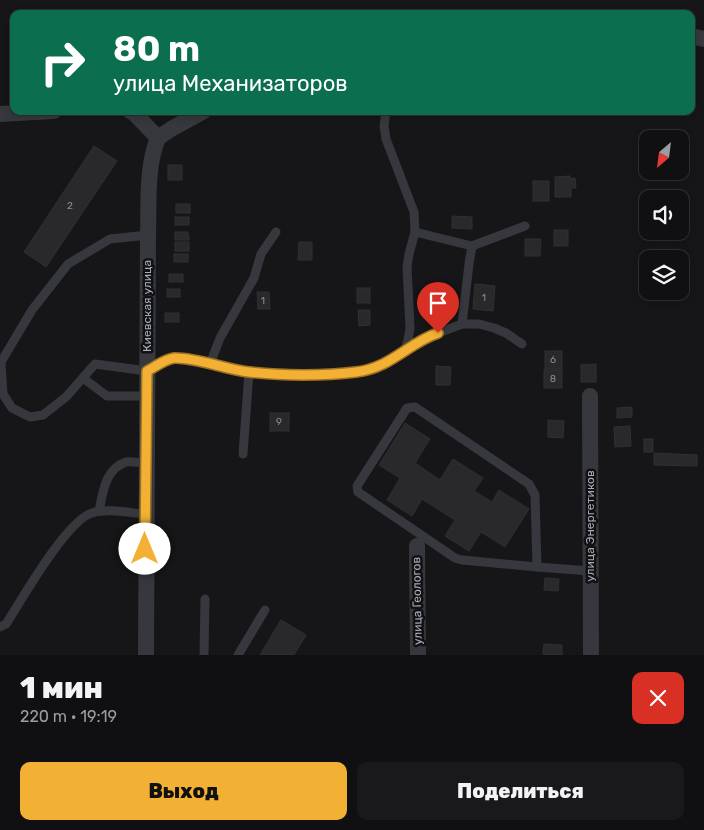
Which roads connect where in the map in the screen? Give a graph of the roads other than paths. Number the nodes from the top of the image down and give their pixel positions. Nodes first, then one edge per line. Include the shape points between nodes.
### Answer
1 (136, 115) edge
2 (197, 115) edge
3 (385, 115) edge
4 (158, 138) junction
5 (525, 226) dead end
6 (276, 232) dead end
7 (415, 232) junction
8 (148, 235) junction
9 (472, 246) junction
10 (462, 324) junction
11 (522, 344) dead end
12 (404, 353) junction
13 (210, 364) junction
14 (147, 371) junction
15 (249, 372) junction
16 (82, 378) junction
17 (146, 396) junction
18 (590, 396) dead end
19 (242, 454) dead end
20 (146, 463) junction
21 (99, 511) junction
22 (145, 514) junction
23 (419, 541) junction
24 (537, 567) junction
25 (591, 571) junction
26 (205, 599) dead end
27 (264, 610) dead end
28 (0, 627) edge
29 (146, 655) edge
30 (204, 655) edge
31 (238, 655) edge
32 (418, 655) edge
33 (591, 655) edge

1 - 4 street
2 - 4 street
3 - 7 lane via 386,139 414,212
4 - 8 street, Киевская улица via 150,168
5 - 9 lane
6 - 13 lane via 261,254 254,278 220,338
7 - 9 lane
7 - 12 lane via 407,267 410,328
8 - 14 street, Киевская улица
8 - 16 lane via 110,240 68,264 32,310 1,362 3,394 12,408 30,417 43,415
9 - 10 lane
10 - 11 lane via 494,328
10 - 12 lane via 425,338
12 - 15 lane via 374,368 357,372
13 - 14 lane via 173,358
13 - 15 lane
14 - 16 lane via 95,364
14 - 17 street, Киевская улица
15 - 19 lane
16 - 17 lane via 106,396
17 - 20 street, Киевская улица
18 - 25 street, улица Энергетиков
20 - 21 lane via 128,462 113,469
20 - 22 street, Киевская улица
21 - 22 lane
21 - 28 lane via 77,521 6,624
22 - 29 street, Киевская улица
23 - 24 lane via 462,560
23 - 24 lane via 358,492 357,486 407,408 415,406 529,484 535,495
23 - 32 street, улица Геологов
24 - 25 lane
25 - 33 street, улица Энергетиков
26 - 30 lane
27 - 31 lane

